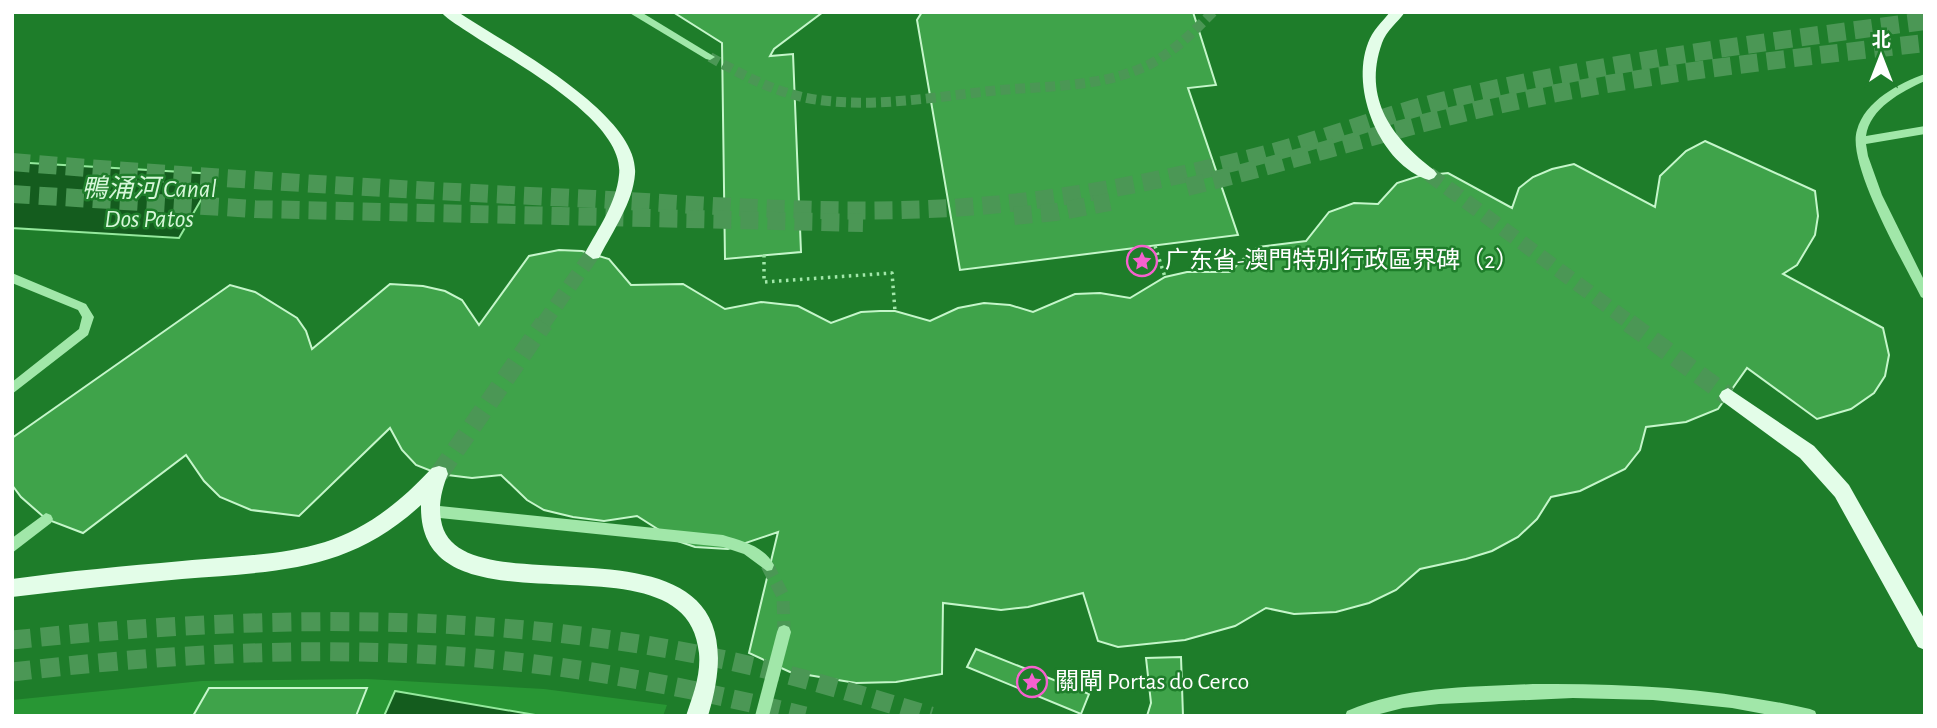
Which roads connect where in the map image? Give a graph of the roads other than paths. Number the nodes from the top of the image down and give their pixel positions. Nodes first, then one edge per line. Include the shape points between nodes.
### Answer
1 (447, 12) edge
2 (633, 12) edge
3 (1398, 12) edge
4 (710, 57) tunnel mouth
5 (1925, 76) edge
6 (1925, 130) edge
7 (1860, 141) junction
8 (1429, 174) tunnel mouth
9 (593, 253) tunnel mouth
10 (12, 278) edge
11 (1925, 294) edge
12 (12, 389) edge
13 (1728, 396) tunnel mouth
14 (430, 511) junction
15 (46, 519) dead end
16 (12, 547) edge
17 (767, 565) tunnel mouth
18 (12, 588) edge
19 (784, 632) tunnel mouth
20 (1925, 640) edge
21 (697, 716) edge
22 (762, 716) edge
23 (1352, 716) edge
24 (1810, 716) edge

1 - 9 main road via 583,102 602,117 625,147 629,161 626,180
2 - 4 lane
3 - 8 main road via 1376,43 1372,100 1392,142
5 - 7 lane via 1879,104
6 - 7 lane
7 - 11 lane via 1869,176
10 - 12 lane via 82,307 88,317 84,332
13 - 20 main road via 1807,452 1842,491
14 - 17 lane via 723,541 748,549
14 - 18 main road via 439,474 383,524 339,548 308,557 278,564
14 - 21 main road via 437,540 466,564 648,587 684,603 703,628 709,653
15 - 16 lane
19 - 22 lane
23 - 24 lane via 1404,700 1540,691 1678,693

